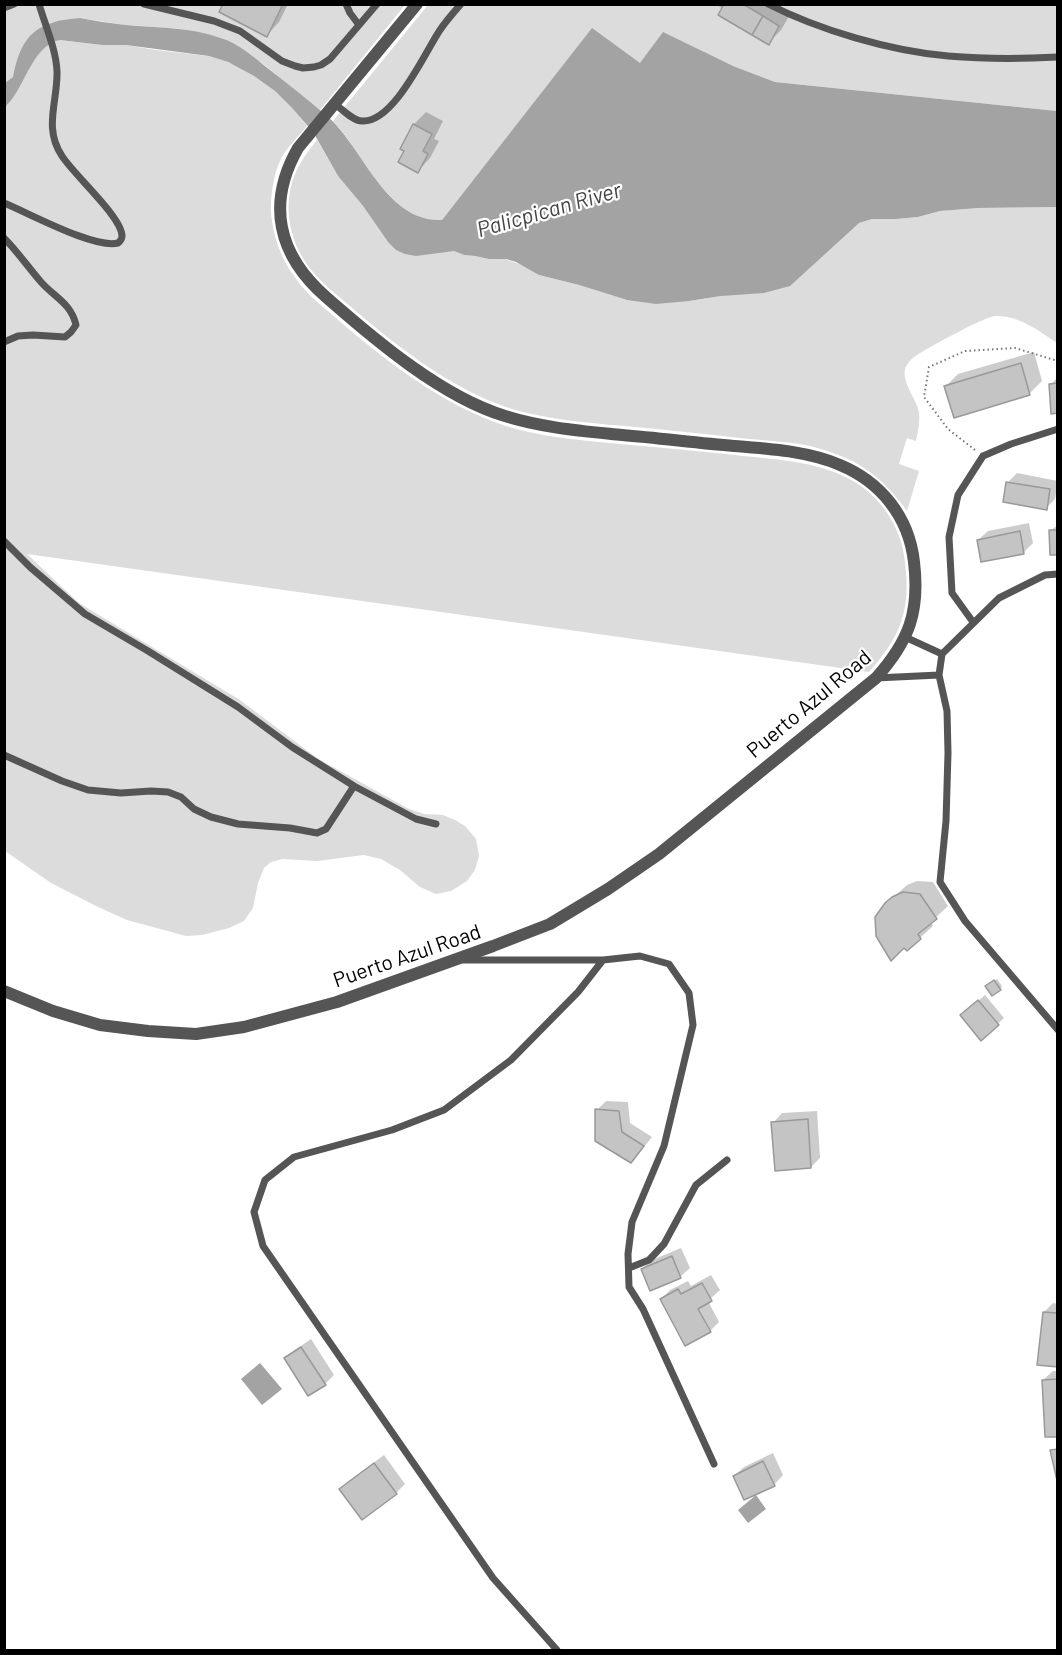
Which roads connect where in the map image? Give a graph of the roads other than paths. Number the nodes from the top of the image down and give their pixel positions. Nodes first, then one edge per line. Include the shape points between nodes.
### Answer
1 (15, 4) edge
2 (39, 4) edge
3 (144, 4) edge
4 (346, 4) edge
5 (377, 4) edge
6 (417, 4) edge
7 (461, 4) edge
8 (768, 4) edge
9 (4, 8) edge
10 (359, 25) junction
11 (1058, 57) edge
12 (334, 105) junction
13 (4, 202) edge
14 (4, 238) edge
15 (4, 342) edge
16 (1058, 429) edge
17 (4, 541) edge
18 (1058, 574) edge
19 (974, 622) junction
20 (905, 637) junction
21 (942, 654) junction
22 (939, 675) junction
23 (876, 678) junction
24 (4, 755) edge
25 (354, 786) junction
26 (436, 824) dead end
27 (454, 960) junction
28 (603, 960) junction
29 (4, 991) edge
30 (1058, 1030) edge
31 (727, 1160) dead end
32 (629, 1268) junction
33 (714, 1464) dead end
34 (557, 1650) edge

1 - 9 lane
2 - 13 lane via 57,70 52,119 56,145 67,164 111,214 122,240 105,244
3 - 10 lane via 240,31 282,61 303,68 314,68 330,59
4 - 10 lane
5 - 10 lane
6 - 12 street, Puerto Azul Road
7 - 12 lane via 392,105 374,119 361,122
8 - 11 lane via 850,36 921,52 996,58
12 - 20 street, Puerto Azul Road via 298,148 279,200 280,218 292,256 321,292 414,368 502,415 585,431 815,456 866,479 899,513 913,552 916,603
14 - 15 lane via 63,301 74,315 76,325 65,337 18,336
16 - 19 lane via 983,456 958,495 949,537 952,593
17 - 25 lane via 85,614 238,707
18 - 19 lane via 1045,575 999,598
19 - 21 lane
20 - 21 lane
20 - 23 street, Puerto Azul Road
21 - 22 lane
22 - 23 lane
22 - 30 lane via 947,711 948,753 940,882 965,921
23 - 27 street, Puerto Azul Road via 659,854 608,889 550,924
24 - 25 lane via 88,790 168,792 211,817 317,833 326,829
25 - 26 lane via 416,819
27 - 28 lane
27 - 29 street, Puerto Azul Road via 337,1002 244,1027 195,1034 100,1025
28 - 32 lane via 640,956 669,964 689,993 693,1025 664,1146 632,1222
28 - 34 lane via 578,992 511,1060 444,1110 392,1130 294,1158 265,1180 254,1212 263,1246 493,1578
31 - 32 lane via 696,1185 664,1244 649,1260
32 - 33 lane via 629,1287 643,1309

